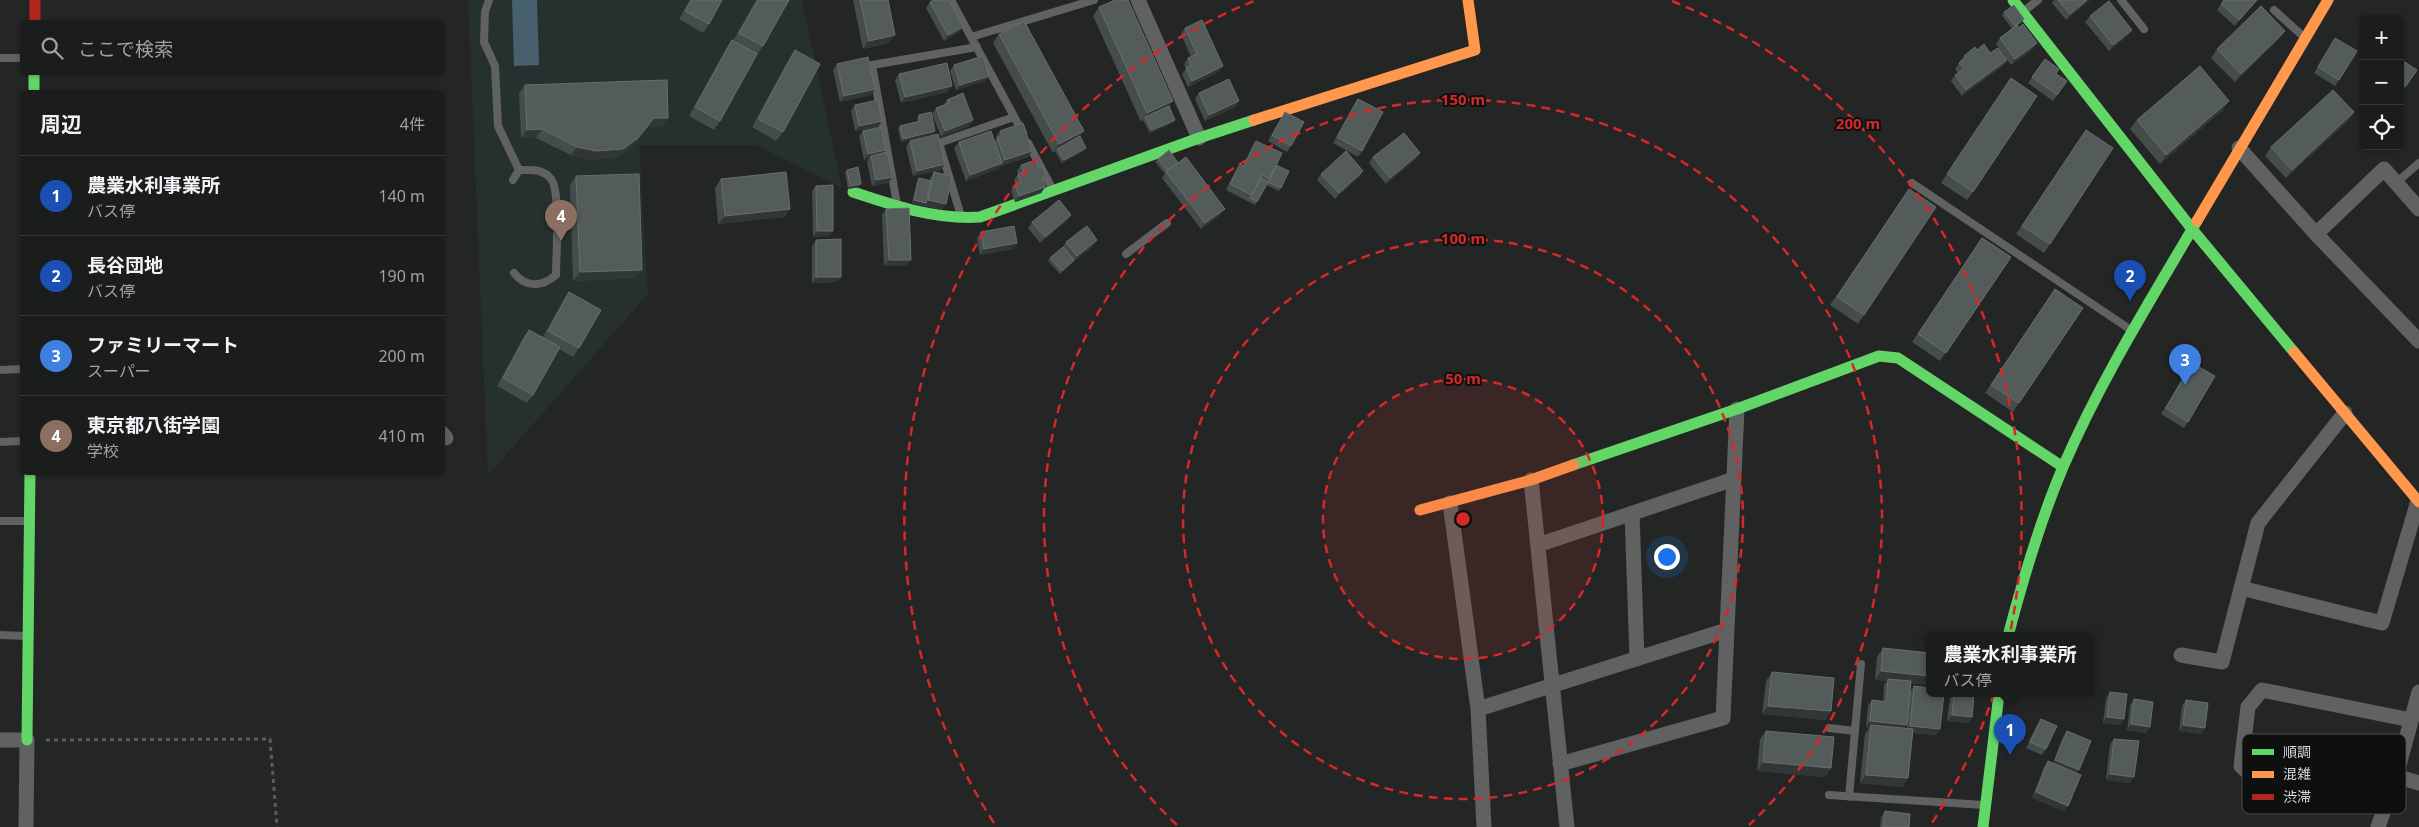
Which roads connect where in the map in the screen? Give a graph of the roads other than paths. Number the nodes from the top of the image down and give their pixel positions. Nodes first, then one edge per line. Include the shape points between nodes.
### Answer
1 (35, 0) edge
2 (489, 0) edge
3 (951, 0) edge
4 (1094, 0) edge
5 (1138, 0) edge
6 (1468, 0) edge
7 (2013, 0) edge
8 (2038, 0) edge
9 (2121, 0) edge
10 (2328, 0) edge
11 (2274, 10) dead end
12 (2023, 12) junction
13 (35, 20) edge
14 (2144, 29) dead end
15 (971, 37) junction
16 (2305, 38) junction
17 (977, 47) junction
18 (0, 58) edge
19 (20, 58) edge
20 (34, 75) edge
21 (34, 90) edge
22 (1014, 117) junction
23 (1199, 138) junction
24 (2239, 148) junction
25 (2419, 163) edge
26 (519, 170) junction
27 (514, 180) dead end
28 (2396, 183) junction
29 (1912, 184) dead end
30 (853, 192) edge
31 (1054, 192) junction
32 (897, 206) junction
33 (2419, 209) edge
34 (962, 220) junction
35 (1167, 224) dead end
36 (2192, 229) junction
37 (2316, 234) junction
38 (1126, 254) dead end
39 (514, 273) dead end
40 (2133, 331) junction
41 (2419, 342) edge
42 (20, 369) edge
43 (0, 370) edge
44 (1737, 409) junction
45 (2346, 413) junction
46 (20, 441) edge
47 (0, 442) edge
48 (2064, 467) junction
49 (30, 475) edge
50 (1734, 479) junction
51 (1532, 480) junction
52 (2419, 501) edge
53 (1450, 504) junction
54 (1420, 510) dead end
55 (1632, 513) junction
56 (0, 521) edge
57 (29, 521) junction
58 (1538, 545) junction
59 (2241, 588) junction
60 (1727, 630) junction
61 (2009, 632) edge
62 (0, 635) edge
63 (28, 636) junction
64 (2181, 654) dead end
65 (1637, 659) junction
66 (1861, 664) dead end
67 (1553, 686) junction
68 (2418, 695) edge
69 (1999, 697) edge
70 (1478, 708) junction
71 (2411, 720) junction
72 (1829, 728) dead end
73 (1855, 731) junction
74 (2245, 734) edge
75 (2406, 739) edge
76 (0, 740) edge
77 (27, 740) junction
78 (1560, 764) junction
79 (2406, 779) edge
80 (2419, 783) edge
81 (1829, 795) dead end
82 (1849, 797) junction
83 (1984, 805) junction
84 (2382, 814) edge
85 (26, 827) edge
86 (1484, 827) edge
87 (1567, 827) edge
88 (1982, 827) edge
89 (2378, 827) edge

1 - 13 street
2 - 26 lane via 485,12 484,42 495,66 498,126
3 - 15 lane
4 - 15 lane
5 - 23 street
6 - 23 street via 1475,50
7 - 12 street
8 - 12 lane
9 - 14 lane
10 - 16 street
11 - 16 lane
12 - 36 street
15 - 17 lane
16 - 24 street
17 - 22 lane
17 - 32 lane via 872,65
18 - 19 lane
20 - 21 street
22 - 31 lane
22 - 34 lane via 939,143
23 - 31 street
24 - 36 street
24 - 37 street
25 - 28 lane
26 - 27 lane
26 - 39 lane via 539,170 552,179 557,193 556,276 545,284 534,285 520,281
28 - 33 street
28 - 37 street via 2384,170
29 - 40 lane
30 - 32 street
31 - 34 street
32 - 34 street
35 - 38 lane
36 - 40 street
36 - 45 street
37 - 41 street
40 - 48 street
42 - 43 lane
44 - 48 street via 1878,356 1898,358
44 - 50 street
44 - 51 street
45 - 52 street
45 - 59 street via 2258,523
46 - 47 lane
48 - 61 street via 2027,564
49 - 57 street
50 - 55 street
50 - 60 street
51 - 53 street
51 - 58 street
52 - 59 street via 2382,623
53 - 54 street
53 - 70 street
55 - 58 street
55 - 65 street
56 - 57 lane
57 - 63 street
58 - 67 street
59 - 64 street via 2222,662
60 - 65 street
60 - 78 street via 1723,718
62 - 63 lane
63 - 77 street
65 - 67 street
66 - 73 lane
67 - 70 street
67 - 78 street
68 - 71 street
69 - 83 street
70 - 86 street
71 - 74 street via 2262,690 2248,707
71 - 75 street
72 - 73 lane
73 - 82 lane
76 - 77 street
77 - 85 street
78 - 87 street
79 - 80 street
81 - 82 lane
82 - 83 lane
83 - 88 street
84 - 89 street

